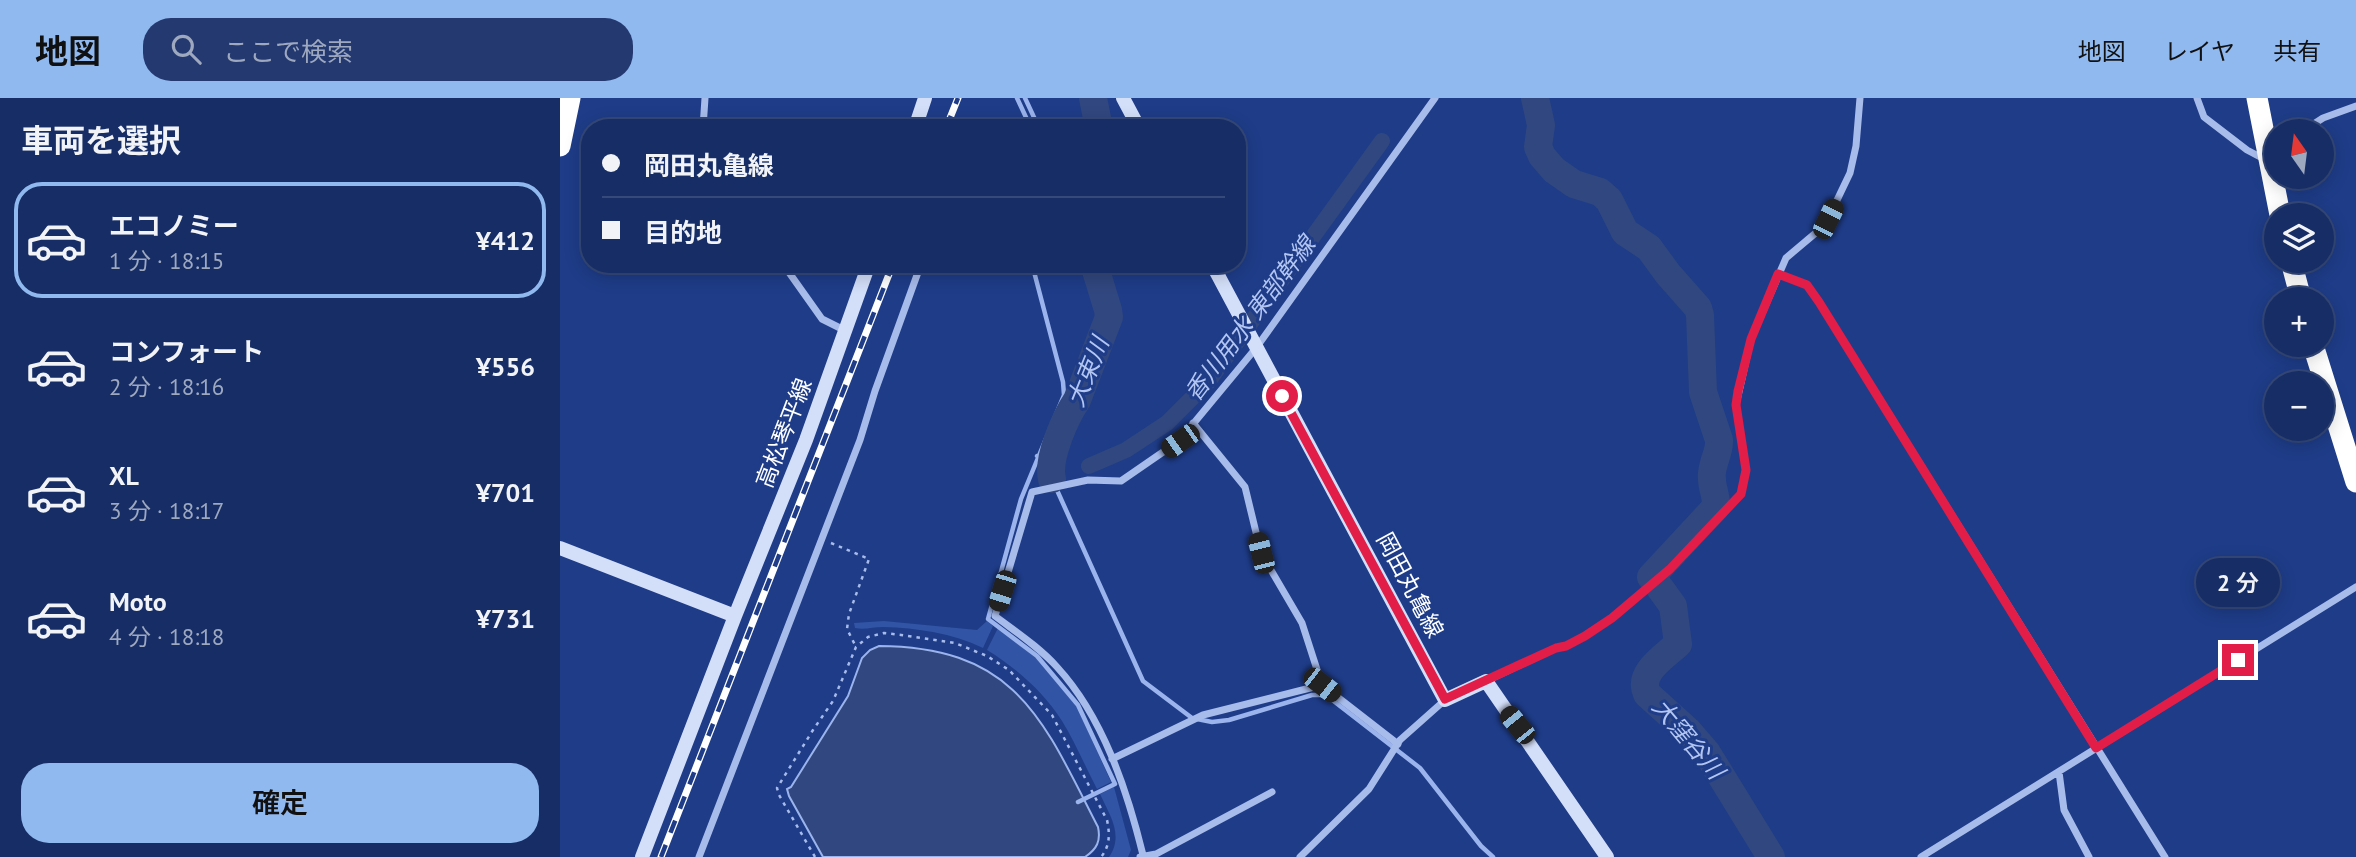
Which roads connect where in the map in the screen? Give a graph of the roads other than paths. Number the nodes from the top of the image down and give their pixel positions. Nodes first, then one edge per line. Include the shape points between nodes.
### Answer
1 (570, 98) edge
2 (705, 98) edge
3 (925, 98) edge
4 (1123, 98) edge
5 (1435, 98) edge
6 (1860, 98) edge
7 (2197, 98) edge
8 (2257, 98) edge
9 (2356, 107) edge
10 (704, 119) edge
11 (918, 119) edge
12 (1134, 119) edge
13 (2322, 119) edge
14 (2264, 124) edge
15 (560, 146) edge
16 (2264, 155) edge
17 (789, 273) edge
18 (866, 273) edge
19 (918, 273) edge
20 (1217, 273) edge
21 (1778, 274) junction
22 (847, 331) junction
23 (1253, 343) junction
24 (2317, 357) edge
25 (1193, 423) junction
26 (2356, 482) edge
27 (560, 548) edge
28 (2356, 587) edge
29 (735, 616) junction
30 (1486, 681) junction
31 (1322, 685) junction
32 (1445, 699) junction
33 (1396, 748) junction
34 (2096, 748) junction
35 (1112, 759) junction
36 (2059, 772) junction
37 (1272, 792) dead end
38 (1141, 856) edge
39 (642, 857) edge
40 (699, 857) edge
41 (1300, 857) edge
42 (1607, 857) edge
43 (1921, 857) edge
44 (2089, 857) edge
45 (2165, 857) edge

1 - 15 highway
2 - 10 street
3 - 11 main road
4 - 12 main road
5 - 23 street
6 - 21 street via 1850,173 1828,219 1786,258
7 - 16 street via 2204,117 2247,150
8 - 14 highway
9 - 13 street
17 - 22 street via 822,319
18 - 22 main road, 高松琴平線
19 - 40 street via 860,440
20 - 23 main road, 岡田丸亀線
21 - 30 street via 1751,339 1738,391 1746,470 1741,494 1670,569 1612,618 1576,641
21 - 34 street via 1807,285 1819,302
22 - 29 main road, 高松琴平線
23 - 25 street
23 - 32 main road, 岡田丸亀線
24 - 26 highway
25 - 31 street via 1245,488 1261,553 1302,623
25 - 35 street via 1180,441 1121,481 1088,480 1032,492 995,616 1058,667 1084,702
27 - 29 main road
28 - 34 street
29 - 39 main road, 高松琴平線
30 - 32 main road
30 - 42 main road
31 - 33 street
31 - 35 street via 1203,715
32 - 33 street
33 - 41 street via 1369,789
34 - 36 street
34 - 45 street
35 - 38 street via 1126,792
36 - 43 street
36 - 44 street via 2064,810
37 - 38 street via 1156,853

